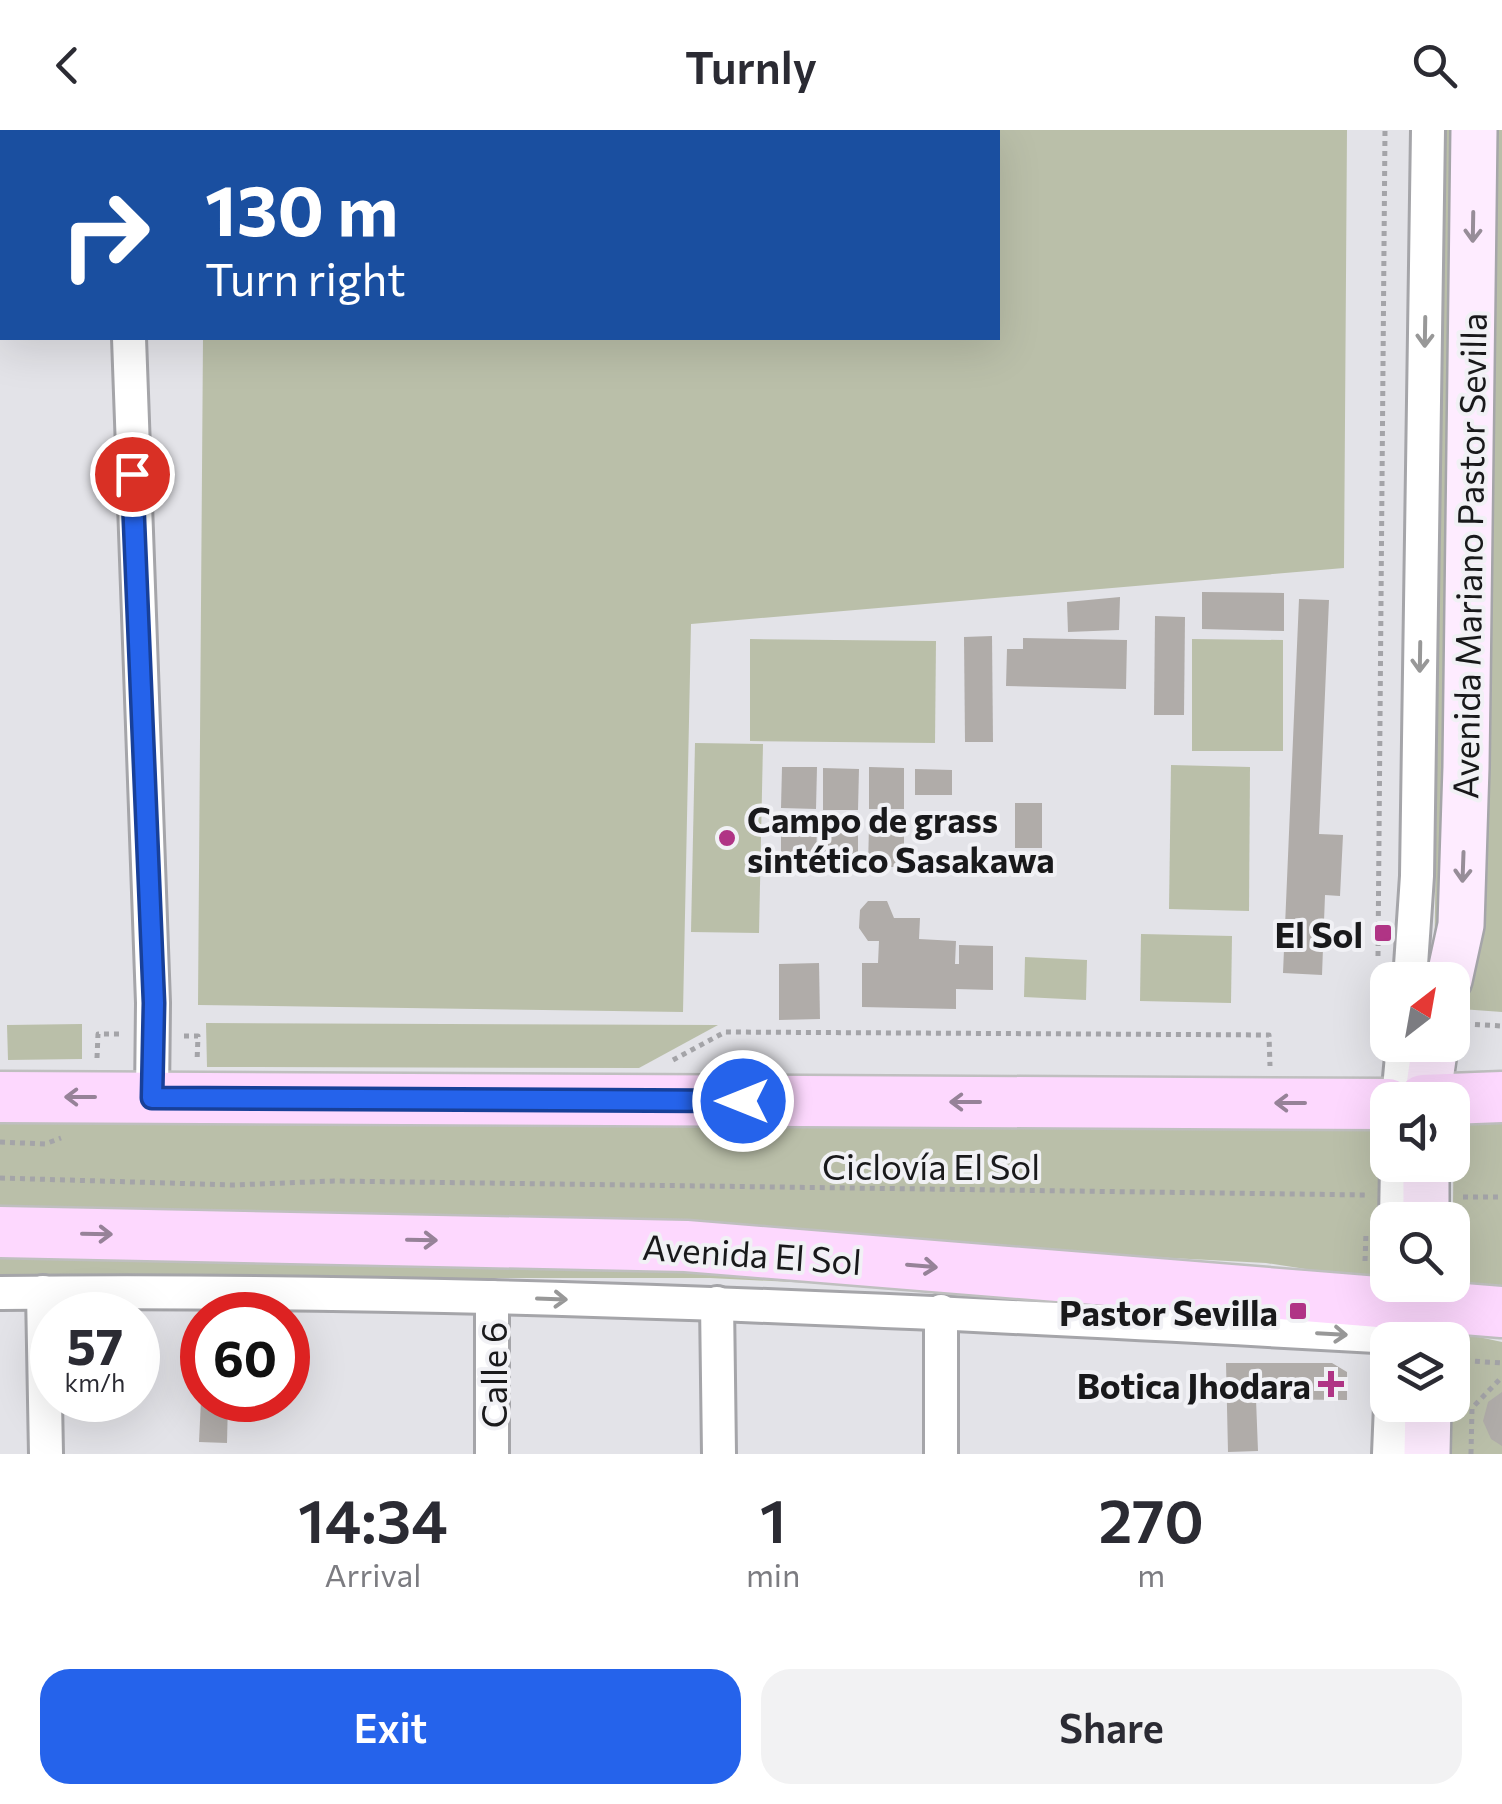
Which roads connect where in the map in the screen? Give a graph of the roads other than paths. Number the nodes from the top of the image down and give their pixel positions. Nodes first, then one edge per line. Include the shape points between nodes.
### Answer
1 (1428, 130) edge
2 (1474, 130) edge
3 (129, 340) edge
4 (1398, 962) edge
5 (1453, 962) edge
6 (1502, 1096) edge
7 (0, 1097) edge
8 (152, 1098) junction
9 (1470, 1098) edge
10 (1370, 1104) edge
11 (0, 1232) edge
12 (0, 1292) edge
13 (30, 1292) edge
14 (160, 1293) edge
15 (492, 1297) junction
16 (717, 1304) junction
17 (940, 1312) junction
18 (1502, 1312) edge
19 (1408, 1314) edge
20 (45, 1422) edge
21 (1390, 1422) edge
22 (1428, 1422) edge
23 (46, 1454) edge
24 (492, 1454) edge
25 (718, 1454) edge
26 (940, 1454) edge
27 (1389, 1454) edge
28 (1428, 1454) edge

1 -> 4 street, Avenida Mariano Pastor Sevilla via 1418,876
2 -> 5 main road, Avenida Mariano Pastor Sevilla via 1466,767 1461,925
3 - 8 street
6 - 9 main road
8 -> 7 main road
10 -> 8 main road
11 -> 19 main road, Avenida El Sol via 686,1246
12 - 13 street, Avenida El Sol
14 - 15 street, Avenida El Sol
15 -> 16 street, Avenida El Sol
15 - 24 street, Calle 6
16 - 17 street, Avenida El Sol
16 - 25 street
17 -> 19 street, Avenida El Sol
17 - 26 street
18 - 19 main road, Avenida El Sol
20 - 23 street
21 - 27 street
22 - 28 main road

